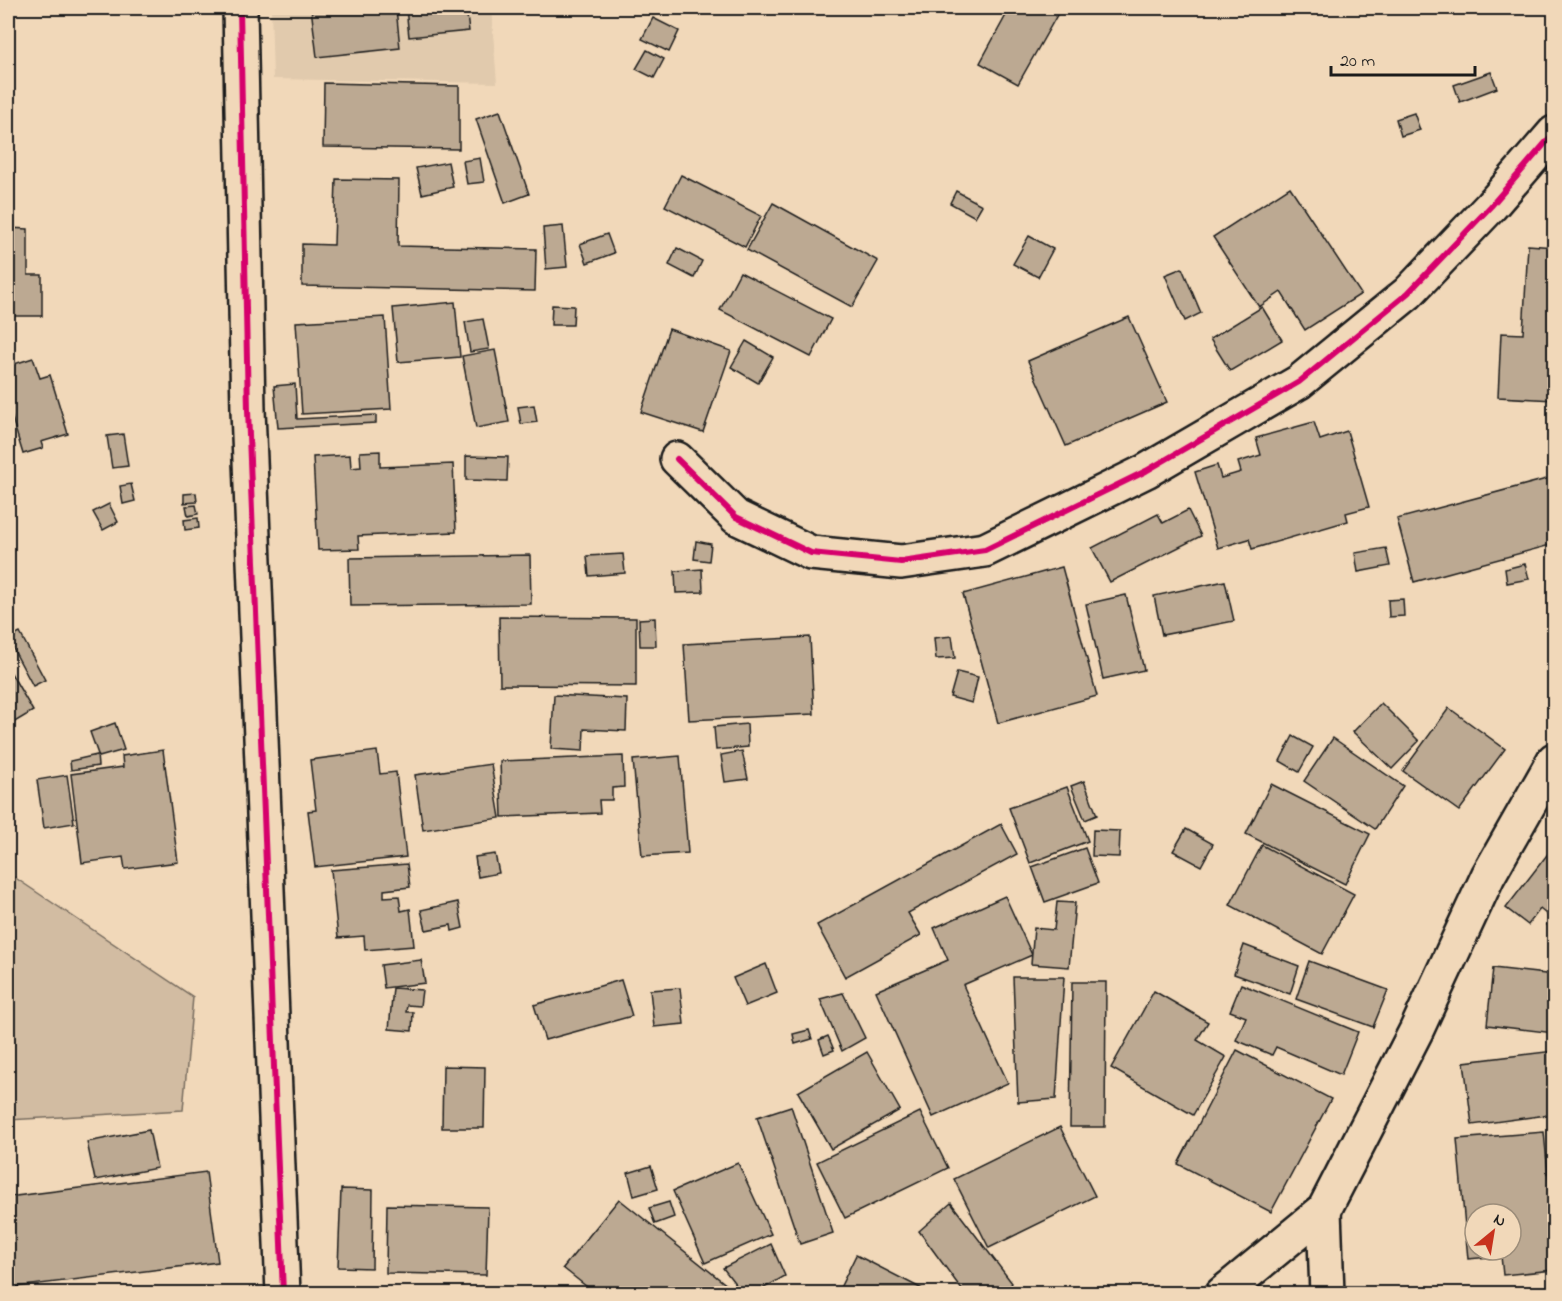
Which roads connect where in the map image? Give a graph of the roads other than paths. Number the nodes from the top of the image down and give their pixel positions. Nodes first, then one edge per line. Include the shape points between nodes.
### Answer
1 (240, 8) edge
2 (1554, 133) edge
3 (677, 459) dead end
4 (1554, 760) edge
5 (1324, 1210) junction
6 (283, 1293) edge
7 (1222, 1293) edge
8 (1327, 1293) edge

1 - 6 street via 248,410
2 - 3 street via 1408,293 1299,382 1146,471 984,550 902,562 811,553 736,517
4 - 5 street via 1488,876 1416,1031
5 - 7 street
5 - 8 street

